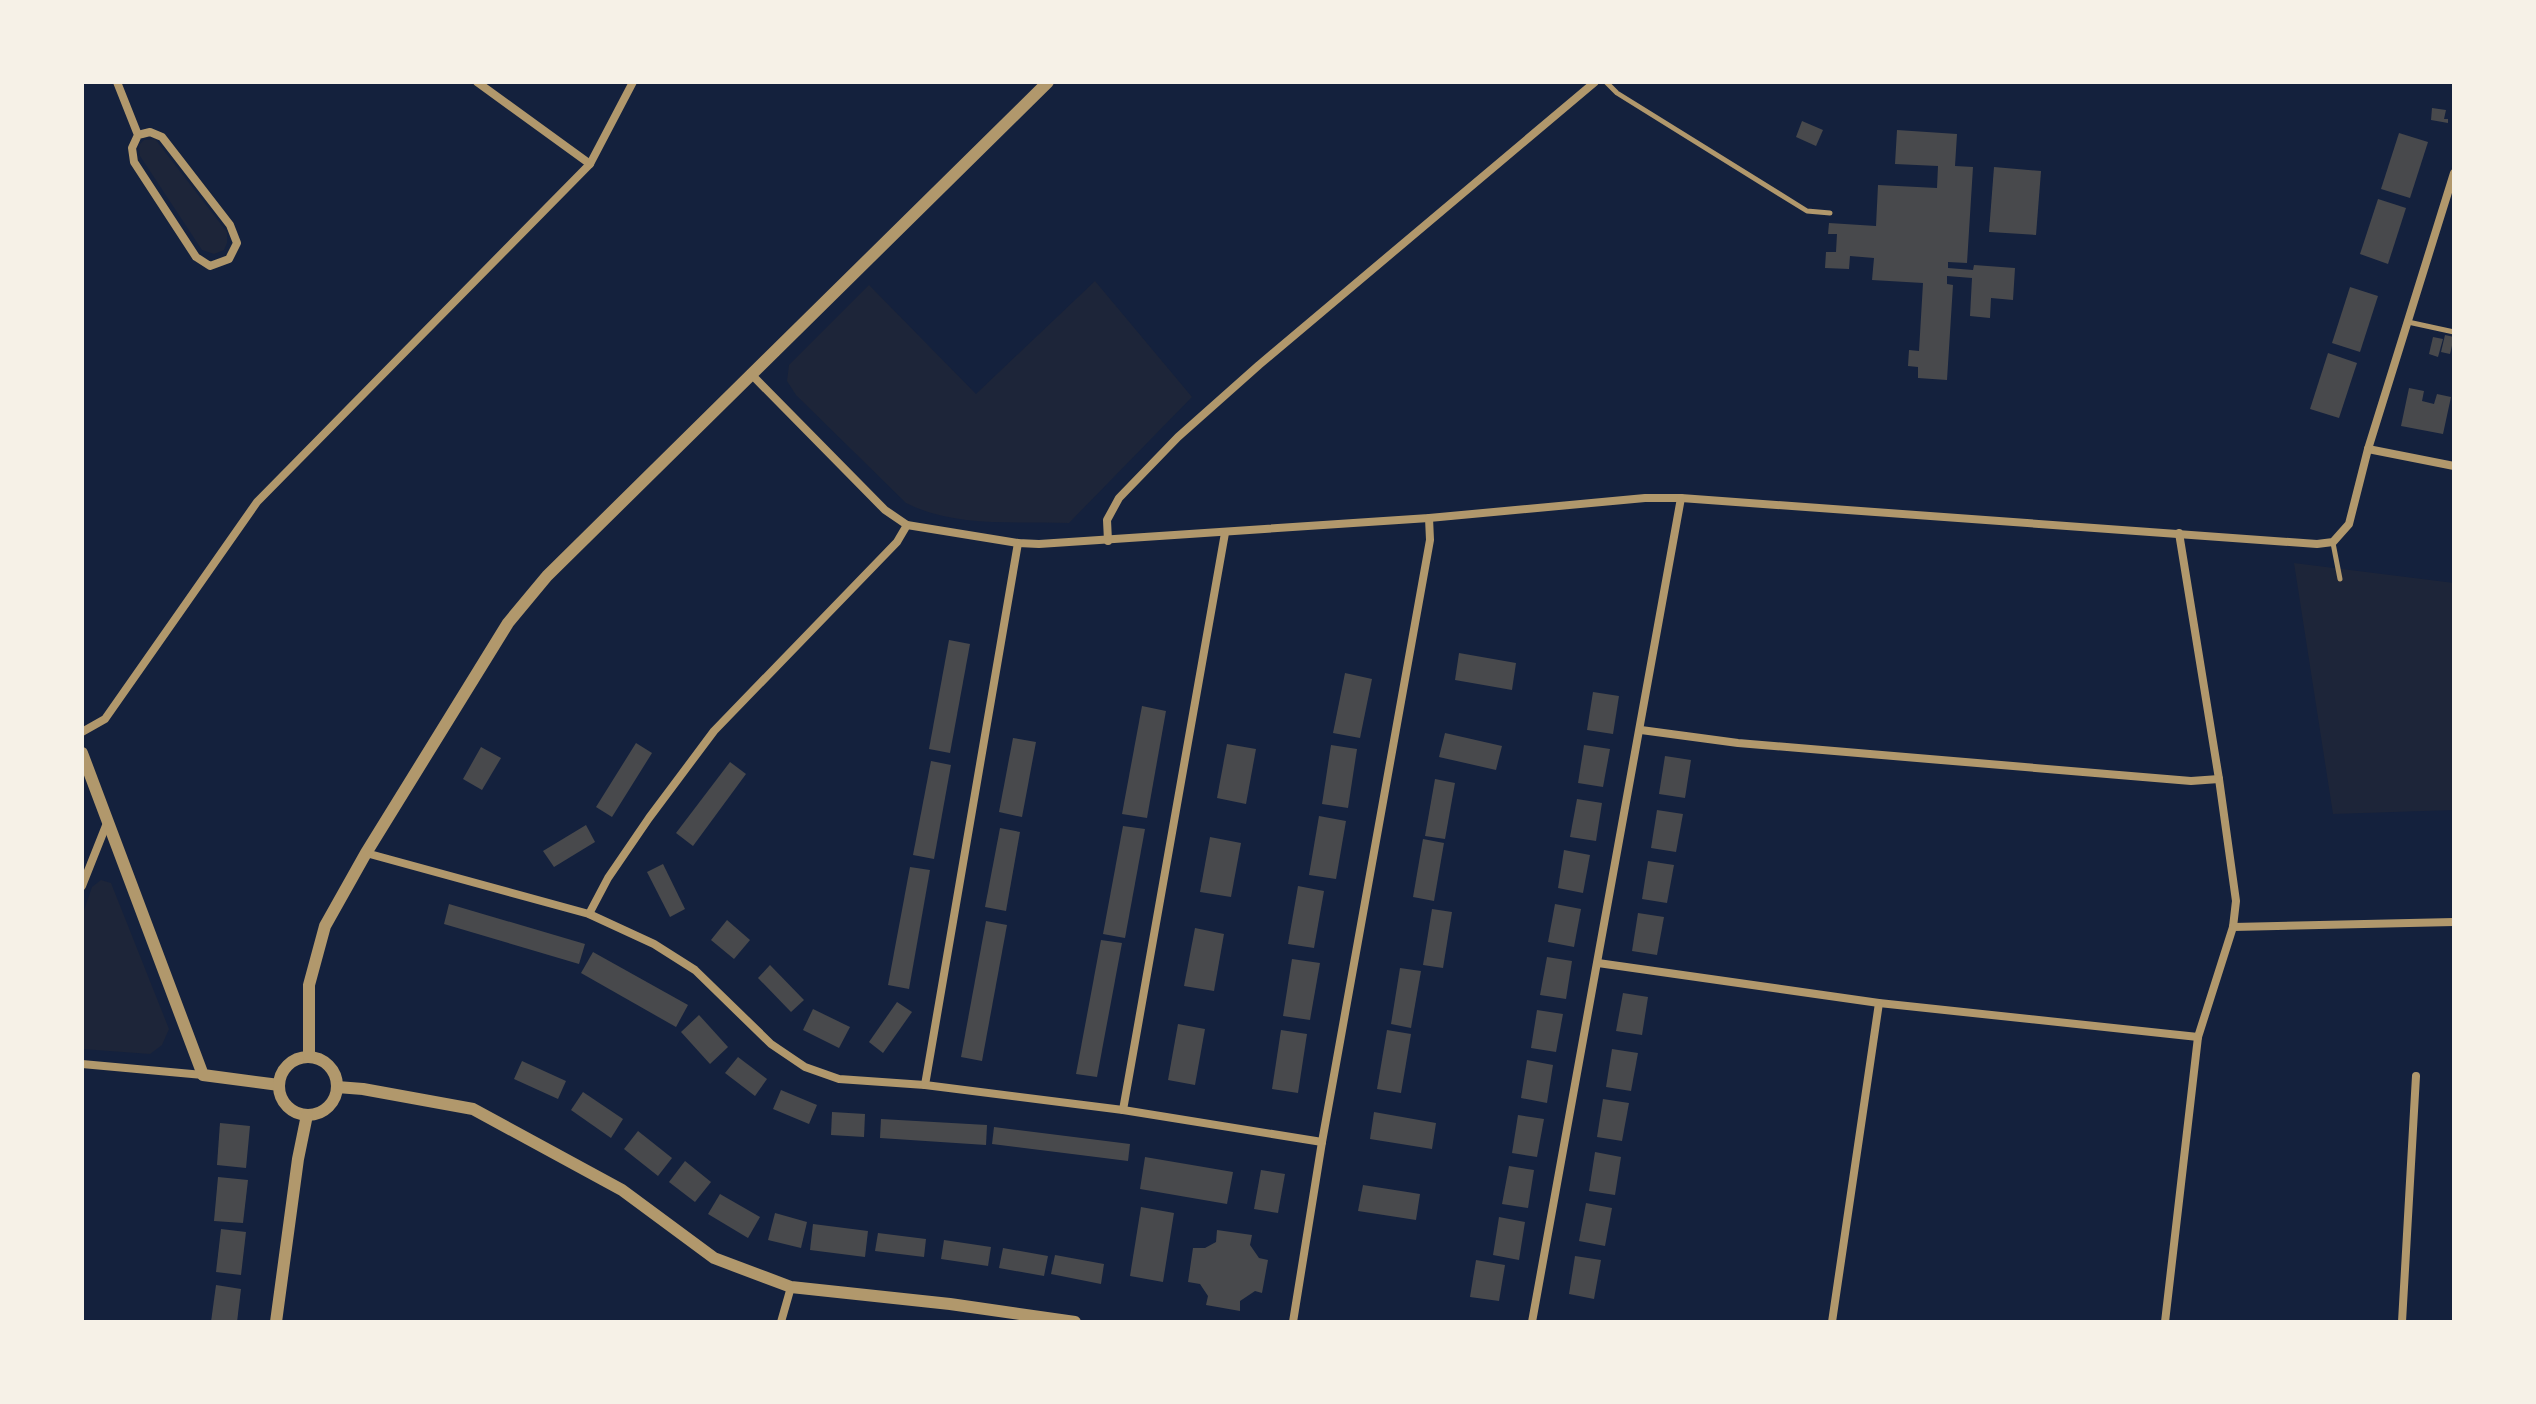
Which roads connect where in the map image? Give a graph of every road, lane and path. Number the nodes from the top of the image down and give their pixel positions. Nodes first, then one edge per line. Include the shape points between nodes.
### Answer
1 (117, 82) edge
2 (477, 82) edge
3 (633, 82) edge
4 (1048, 82) edge
5 (1595, 82) edge
6 (1606, 82) edge
7 (138, 135) junction
8 (590, 164) junction
9 (2454, 173) edge
10 (1830, 213) dead end
11 (2407, 322) junction
12 (2454, 332) edge
13 (752, 375) junction
14 (2368, 449) junction
15 (2454, 466) edge
16 (1681, 498) junction
17 (1429, 518) junction
18 (907, 525) junction
19 (1225, 533) junction
20 (2179, 533) junction
21 (1108, 541) junction
22 (2333, 542) junction
23 (1018, 543) junction
24 (2340, 579) dead end
25 (1641, 730) junction
26 (82, 732) edge
27 (82, 753) edge
28 (2219, 779) junction
29 (107, 823) junction
30 (366, 853) junction
31 (82, 886) edge
32 (589, 914) junction
33 (2454, 922) edge
34 (2233, 927) junction
35 (1598, 963) junction
36 (1879, 1003) junction
37 (2198, 1037) junction
38 (309, 1057) junction
39 (82, 1064) edge
40 (203, 1075) junction
41 (2416, 1076) dead end
42 (279, 1085) junction
43 (925, 1085) junction
44 (337, 1087) junction
45 (1123, 1110) junction
46 (307, 1115) junction
47 (1322, 1142) junction
48 (791, 1287) junction
49 (276, 1322) edge
50 (781, 1322) edge
51 (1075, 1322) edge
52 (1293, 1322) edge
53 (1532, 1322) edge
54 (1832, 1322) edge
55 (2165, 1322) edge
56 (2402, 1322) edge

1 - 7 street
2 - 8 street
3 - 8 street
4 - 13 street
5 - 21 street via 1178,437 1119,498 1107,520
6 - 10 lane via 1807,211
7 - 7 street via 162,137 230,225 237,243 229,259 210,266 196,257 134,162 132,148
8 - 26 street via 257,502 105,719
9 - 11 street
11 - 12 lane
11 - 14 street
13 - 18 street via 885,510
13 - 30 street via 547,576 508,623
14 - 15 street
14 - 22 street via 2349,524
16 - 17 street
16 - 20 street
16 - 25 street
17 - 19 street
17 - 47 street via 1430,540
18 - 23 street
18 - 32 street via 897,542 714,731 608,878
19 - 21 street
19 - 45 street
20 - 22 street
20 - 28 street
21 - 23 street
22 - 24 lane
23 - 43 street
25 - 28 street via 1863,754
25 - 35 street
27 - 29 street
28 - 34 street via 2236,901
29 - 31 street
29 - 40 street
30 - 32 street
30 - 38 street via 325,926 309,985
32 - 43 street via 695,970 771,1044 805,1067 839,1079
33 - 34 street
34 - 37 street
35 - 36 street
35 - 53 street
36 - 37 street
36 - 54 street
37 - 55 street
38 - 42 street via 288,1064
38 - 44 street via 330,1066
39 - 40 street
40 - 42 street
41 - 56 street
42 - 46 street via 286,1106
43 - 45 street
44 - 46 street via 328,1108
44 - 48 street via 473,1109 622,1190 714,1258
45 - 47 street
46 - 49 street
47 - 52 street
48 - 50 street
48 - 51 street

